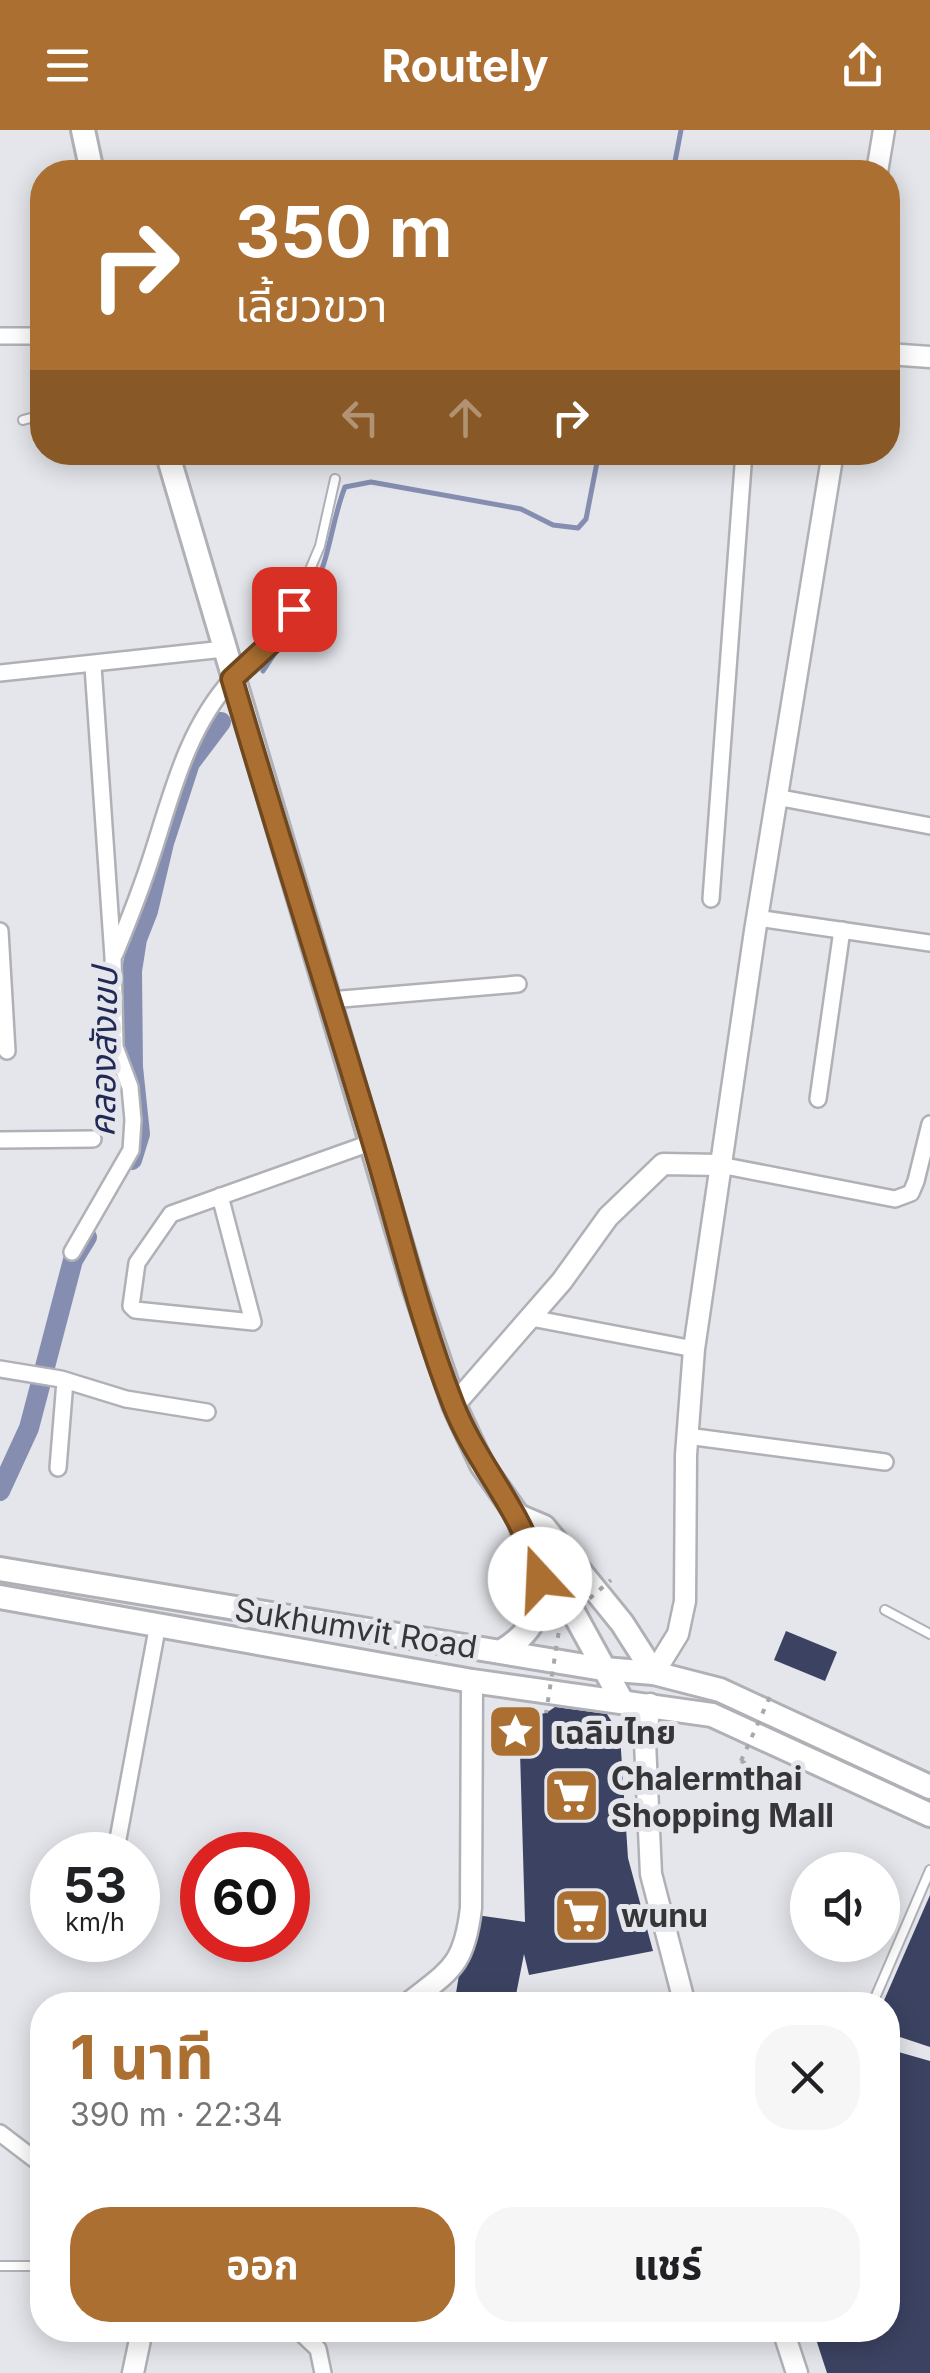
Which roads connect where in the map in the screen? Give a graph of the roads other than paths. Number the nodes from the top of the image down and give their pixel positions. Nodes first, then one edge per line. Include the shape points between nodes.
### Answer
1 (83, 130) edge
2 (884, 130) edge
3 (89, 160) edge
4 (879, 160) edge
5 (0, 336) edge
6 (30, 336) edge
7 (900, 355) edge
8 (930, 357) edge
9 (30, 418) edge
10 (23, 420) dead end
11 (171, 465) edge
12 (743, 465) edge
13 (830, 465) edge
14 (336, 479) dead end
15 (224, 648) junction
16 (94, 666) junction
17 (0, 674) edge
18 (232, 679) junction
19 (776, 797) junction
20 (930, 826) edge
21 (711, 898) dead end
22 (757, 918) junction
23 (0, 930) edge
24 (842, 930) junction
25 (930, 943) edge
26 (114, 958) junction
27 (518, 984) dead end
28 (330, 1000) junction
29 (7, 1051) dead end
30 (818, 1100) dead end
31 (930, 1124) edge
32 (92, 1139) dead end
33 (0, 1140) edge
34 (373, 1142) junction
35 (720, 1165) junction
36 (220, 1196) junction
37 (72, 1252) dead end
38 (531, 1318) junction
39 (694, 1350) junction
40 (0, 1369) edge
41 (63, 1380) junction
42 (454, 1406) junction
43 (207, 1412) dead end
44 (687, 1436) junction
45 (885, 1462) dead end
46 (58, 1468) dead end
47 (518, 1516) junction
48 (535, 1556) junction
49 (0, 1569) edge
50 (0, 1597) edge
51 (885, 1610) dead end
52 (158, 1624) junction
53 (930, 1634) edge
54 (502, 1651) junction
55 (603, 1669) junction
56 (654, 1672) junction
57 (472, 1681) junction
58 (622, 1701) junction
59 (650, 1704) junction
60 (930, 1787) edge
61 (930, 1815) edge
62 (119, 1832) edge
63 (930, 1870) edge
64 (422, 1992) edge
65 (682, 1992) edge
66 (878, 1992) edge
67 (0, 2133) edge
68 (30, 2156) edge
69 (0, 2266) edge
70 (30, 2266) edge
71 (139, 2342) edge
72 (310, 2342) edge
73 (786, 2342) edge
74 (133, 2373) edge
75 (323, 2373) edge
76 (797, 2373) edge

1 - 3 main road
2 - 4 street
5 - 6 street
7 - 8 street
9 - 10 lane
11 - 15 main road
12 - 21 street
13 - 19 street
14 - 18 lane via 320,546 284,631
15 - 16 street
15 - 18 main road
16 - 17 street
16 - 26 street
18 - 26 street via 188,744
18 - 28 main road
19 - 20 street
19 - 22 street
22 - 24 street
22 - 35 street
23 - 29 street
24 - 25 street
24 - 30 street
26 - 37 street via 115,1046 130,1087 131,1150
27 - 28 street
28 - 34 main road
31 - 35 street via 916,1181 896,1199
32 - 33 street
34 - 36 street
34 - 42 main road
35 - 38 street via 663,1164 608,1217
35 - 39 street
36 - 36 street via 253,1322 135,1310 130,1306 137,1263 171,1214
38 - 39 street
38 - 42 street
39 - 44 street
40 - 41 street
41 - 43 street via 126,1400
41 - 46 street
42 - 47 main road via 482,1465
44 - 45 street
44 - 56 street via 685,1601 678,1634
47 - 48 main road
47 - 56 main road via 544,1527
48 - 54 main road via 540,1592 534,1619
48 - 55 main road
49 - 54 main road, Sukhumvit Road
50 - 52 main road, Sukhumvit Road
51 - 53 lane
52 - 57 main road, Sukhumvit Road
52 - 62 street
54 - 55 main road, Sukhumvit Road
55 - 56 main road, Sukhumvit Road
55 - 58 main road
56 - 59 main road
56 - 60 main road, Sukhumvit Road via 720,1690
57 - 58 main road, Sukhumvit Road
57 - 64 street via 467,1944 451,1969
58 - 59 main road, Sukhumvit Road
59 - 61 main road, Sukhumvit Road via 712,1715
59 - 65 street via 645,1742 651,1874
63 - 66 lane
67 - 68 street
69 - 70 lane
71 - 74 street
72 - 75 street
73 - 76 street

